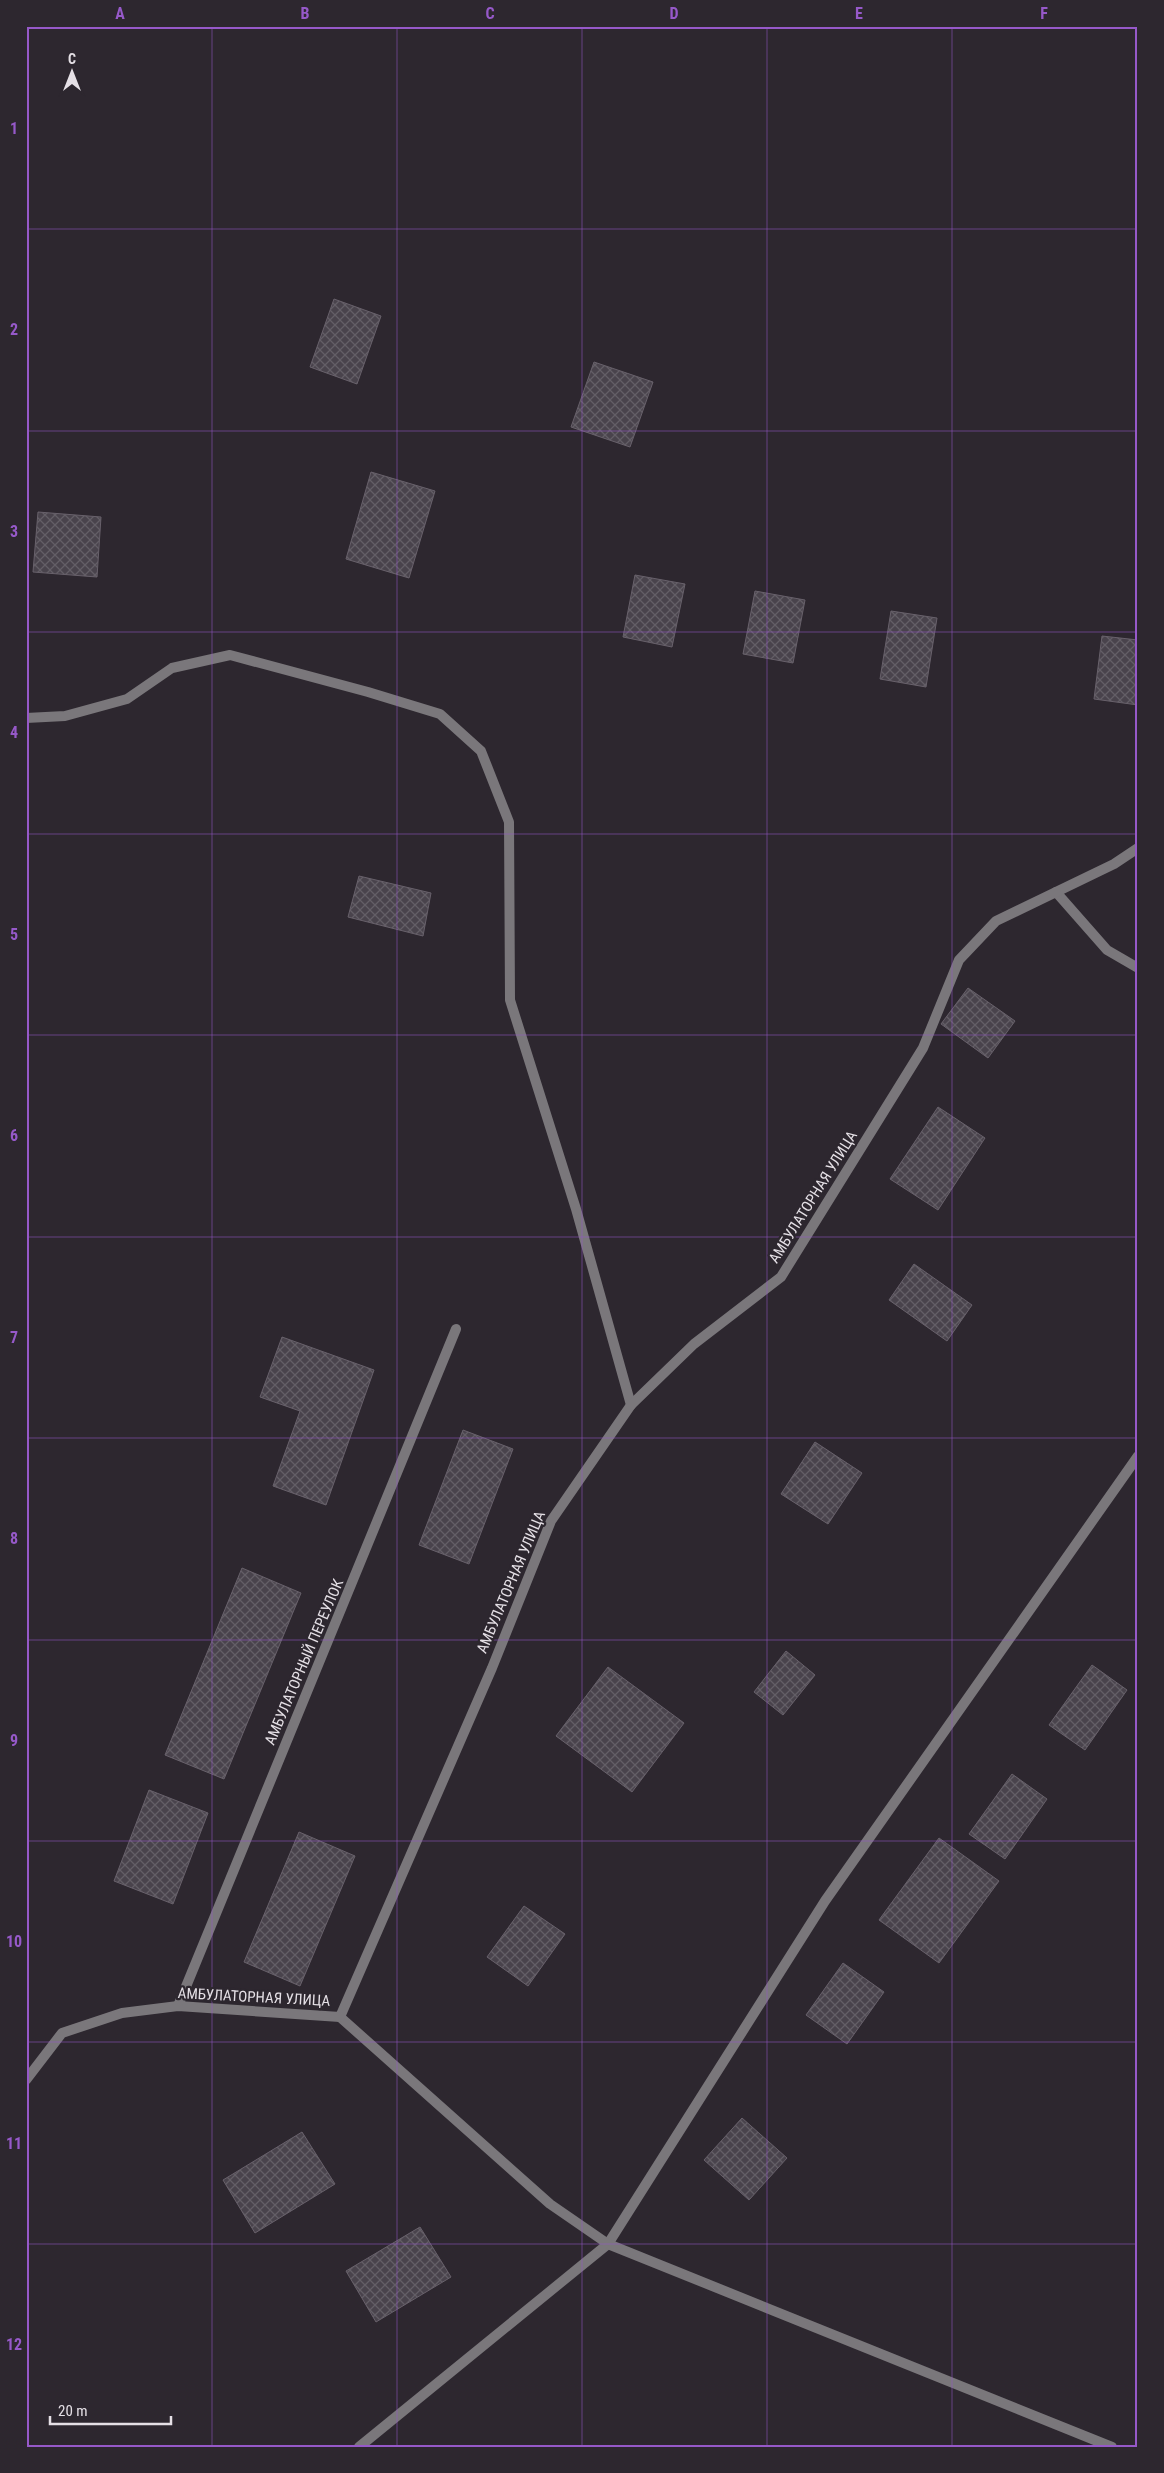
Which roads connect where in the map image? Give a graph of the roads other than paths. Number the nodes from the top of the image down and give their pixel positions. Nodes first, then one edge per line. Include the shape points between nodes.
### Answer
1 (26, 718) edge
2 (1138, 848) edge
3 (1056, 892) junction
4 (1138, 968) edge
5 (456, 1329) dead end
6 (631, 1405) junction
7 (1138, 1456) edge
8 (178, 2006) junction
9 (340, 2017) junction
10 (26, 2080) edge
11 (608, 2244) junction
12 (359, 2447) edge
13 (1112, 2447) edge

1 - 6 street via 65,716 127,699 172,668 230,655 440,714 481,750 510,822 510,1000 576,1209
2 - 3 street, АМБУЛАТОРНАЯ УЛИЦА via 1114,864
3 - 4 street via 1107,950
3 - 6 street, АМБУЛАТОРНАЯ УЛИЦА via 996,921 959,960 923,1048 781,1277 694,1344
5 - 8 street, АМБУЛАТОРНЫЙ ПЕРЕУЛОК
6 - 9 street, АМБУЛАТОРНАЯ УЛИЦА via 551,1520 492,1668
7 - 11 street via 825,1902
8 - 9 street, АМБУЛАТОРНАЯ УЛИЦА
8 - 10 street, АМБУЛАТОРНАЯ УЛИЦА via 122,2013 62,2033
9 - 11 street via 550,2204
11 - 12 street
11 - 13 street

